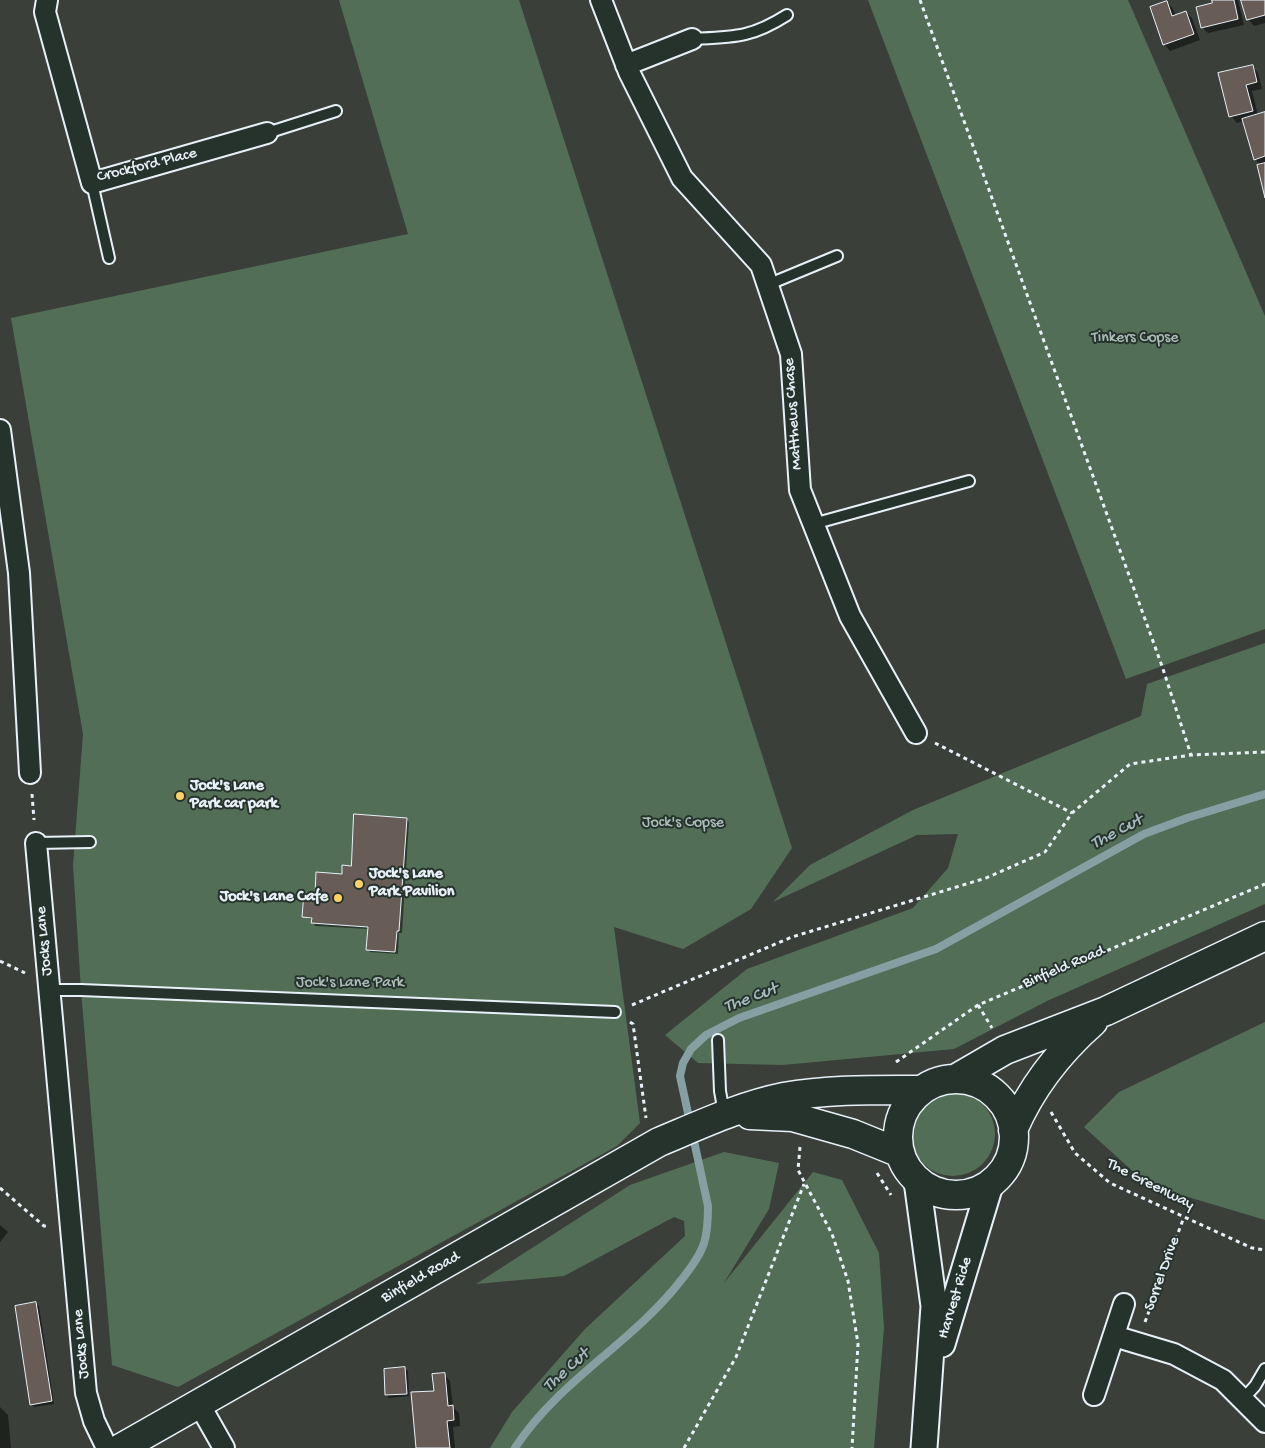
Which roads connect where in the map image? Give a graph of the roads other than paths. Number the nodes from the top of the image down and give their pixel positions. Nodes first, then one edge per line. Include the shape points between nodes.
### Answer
1 (47, 0) edge
2 (601, 0) edge
3 (787, 15) dead end
4 (692, 39) joint
5 (626, 65) junction
6 (336, 111) dead end
7 (268, 133) joint
8 (92, 183) junction
9 (837, 256) dead end
10 (109, 258) dead end
11 (767, 285) junction
12 (0, 430) edge
13 (969, 480) dead end
14 (813, 524) junction
15 (916, 733) road end
16 (30, 773) road end
17 (90, 842) dead end
18 (36, 843) joint
19 (1265, 936) edge
20 (49, 990) junction
21 (1106, 1010) junction
22 (615, 1012) road end
23 (718, 1040) dead end
24 (955, 1079) junction
25 (922, 1090) junction
26 (724, 1114) junction
27 (1014, 1130) junction
28 (900, 1153) junction
29 (917, 1181) junction
30 (990, 1185) junction
31 (1124, 1304) dead end
32 (1114, 1336) junction
33 (1265, 1369) edge
34 (1094, 1395) dead end
35 (1244, 1398) junction
36 (199, 1404) junction
37 (927, 1413) junction
38 (1265, 1422) edge
39 (107, 1448) edge
40 (121, 1448) edge
41 (224, 1448) edge
42 (924, 1448) edge

1 - 8 street, Crockford Place via 45,12
2 - 5 street, Matthews Chase
3 - 4 lane via 765,29 746,35
4 - 5 street
5 - 11 street, Matthews Chase via 682,178 760,264
6 - 7 lane
7 - 8 street, Crockford Place
8 - 10 lane
9 - 11 lane
11 - 14 street, Matthews Chase via 791,354 800,490
12 - 16 street via 19,572
13 - 14 lane
14 - 15 street, Matthews Chase via 850,616
17 - 18 lane
18 - 20 street, Jocks Lane
19 - 21 main road
20 - 22 lane
20 - 39 street, Jocks Lane via 86,1393 94,1421
21 - 24 main road via 1005,1050
21 - 27 main road via 1061,1052 1023,1106
23 - 26 lane
24 - 25 main road via 938,1082
24 - 27 main road via 972,1081 987,1088 1000,1100
25 - 26 main road, Binfield Road via 867,1090 784,1097
25 - 28 main road via 909,1103 901,1118
26 - 28 main road, Binfield Road via 793,1117 853,1134
26 - 36 main road, Binfield Road via 656,1144 430,1277
27 - 30 main road via 1009,1160
28 - 29 main road via 906,1168
29 - 30 main road via 934,1191 953,1196 972,1193
29 - 37 street, Harvest Ride via 934,1306
30 - 37 street, Harvest Ride via 946,1330
31 - 32 street, Sorrel Drive
32 - 34 street, Sorrel Drive
32 - 35 street via 1174,1354 1223,1380
33 - 35 lane
35 - 38 street
36 - 40 main road, Binfield Road
36 - 41 street
37 - 42 street, Harvest Ride

